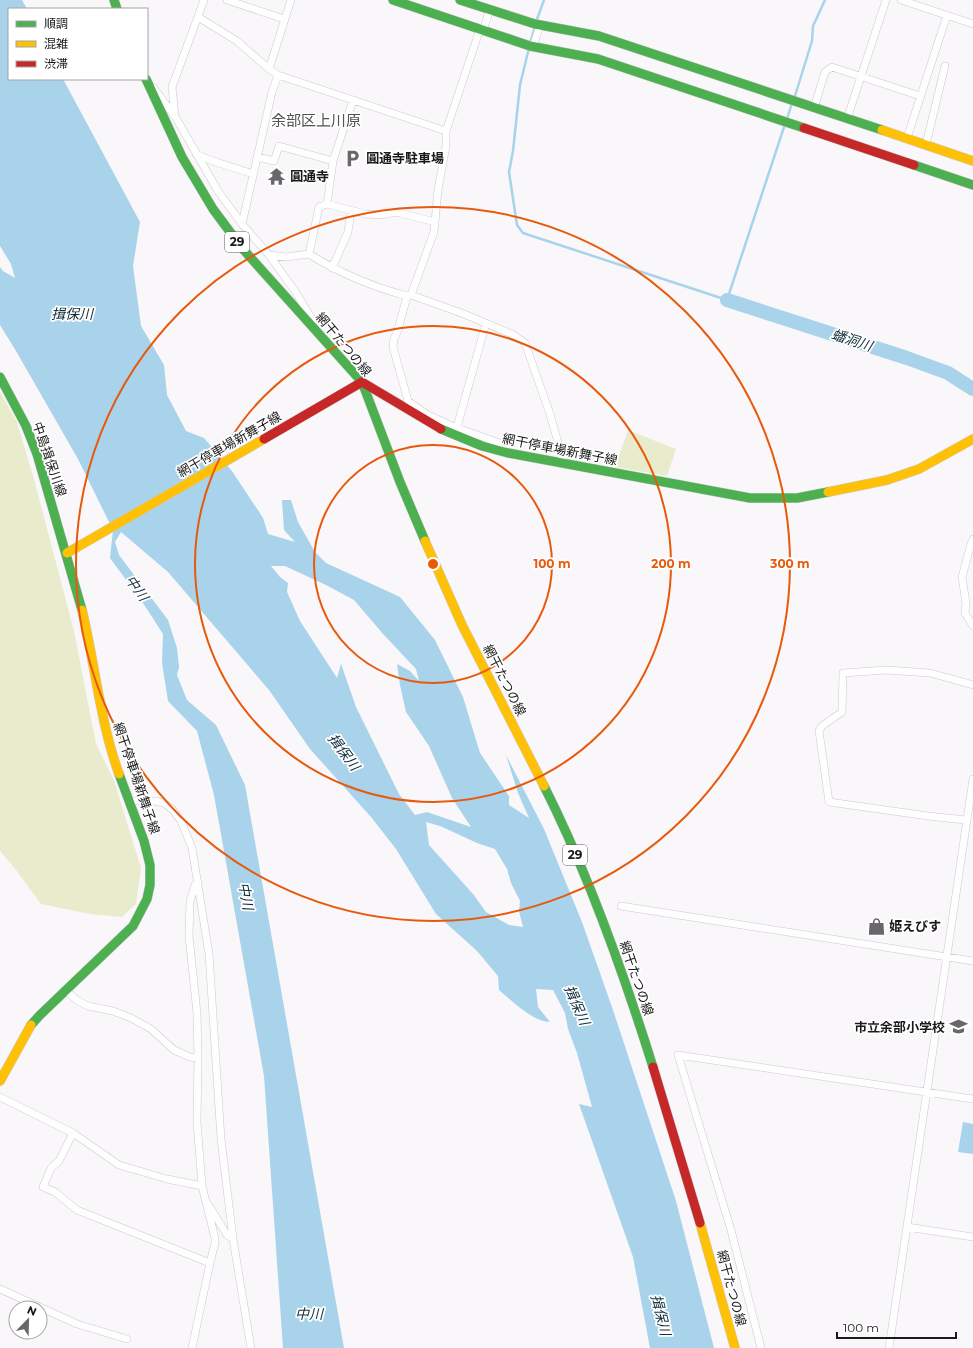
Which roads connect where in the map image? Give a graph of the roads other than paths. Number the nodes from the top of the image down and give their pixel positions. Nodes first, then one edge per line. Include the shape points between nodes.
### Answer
1 (204, 0) edge
2 (227, 0) edge
3 (291, 0) edge
4 (392, 0) edge
5 (460, 0) edge
6 (886, 0) edge
7 (901, 0) edge
8 (490, 10) junction
9 (948, 15) junction
10 (198, 17) junction
11 (284, 19) junction
12 (973, 24) edge
13 (540, 25) junction
14 (482, 30) junction
15 (533, 47) junction
16 (945, 66) dead end
17 (269, 69) junction
18 (278, 74) junction
19 (861, 76) junction
20 (147, 81) edge
21 (920, 96) junction
22 (353, 100) junction
23 (814, 108) junction
24 (176, 118) junction
25 (846, 119) junction
26 (446, 131) junction
27 (907, 138) junction
28 (926, 144) junction
29 (196, 154) junction
30 (257, 157) junction
31 (334, 161) junction
32 (973, 161) edge
33 (253, 174) junction
34 (973, 185) edge
35 (327, 204) junction
36 (351, 211) junction
37 (435, 222) junction
38 (242, 224) junction
39 (309, 254) junction
40 (269, 255) junction
41 (332, 268) junction
42 (409, 295) junction
43 (486, 323) junction
44 (320, 334) junction
45 (0, 378) edge
46 (362, 382) junction
47 (457, 427) junction
48 (973, 439) edge
49 (502, 451) junction
50 (564, 464) junction
51 (973, 539) edge
52 (71, 551) junction
53 (973, 626) edge
54 (973, 685) edge
55 (973, 779) edge
56 (130, 803) junction
57 (968, 822) edge
58 (198, 882) junction
59 (621, 906) dead end
60 (948, 957) junction
61 (973, 961) edge
62 (66, 991) junction
63 (198, 1058) junction
64 (0, 1081) edge
65 (928, 1092) junction
66 (0, 1097) edge
67 (973, 1099) edge
68 (72, 1133) junction
69 (202, 1186) junction
70 (206, 1202) junction
71 (907, 1227) junction
72 (973, 1237) edge
73 (233, 1239) junction
74 (210, 1262) junction
75 (0, 1289) edge
76 (127, 1339) dead end
77 (192, 1348) edge
78 (251, 1348) edge
79 (735, 1348) edge
80 (761, 1348) edge
81 (889, 1348) edge

1 - 10 street
2 - 11 street
3 - 11 street
4 - 14 main road
5 - 8 main road
6 - 19 street
7 - 9 street
8 - 13 main road
8 - 14 street
9 - 12 street
9 - 21 street
10 - 17 street via 237,41
10 - 24 street via 172,87
11 - 17 street
13 - 15 street
13 - 23 main road via 600,36
14 - 15 main road
14 - 26 street
15 - 34 main road via 598,59
16 - 28 street
17 - 18 street
18 - 22 street
18 - 30 street
19 - 21 street
19 - 23 street via 832,67 826,72
19 - 25 street
20 - 24 street
20 - 44 main road, 網干たつの線 / 29 via 182,157 213,209 242,248
21 - 27 street
22 - 26 street
22 - 31 street
23 - 25 main road
24 - 29 street
25 - 27 main road
26 - 37 street
27 - 28 main road
28 - 32 main road
29 - 33 street via 212,162
29 - 38 street
30 - 31 street via 274,161 279,146
30 - 33 street
31 - 35 street
33 - 38 street
35 - 36 street
35 - 39 street via 319,207
36 - 37 street via 381,215 400,213
36 - 41 street via 348,232
37 - 42 street via 434,232
38 - 40 street
39 - 40 street via 286,257
39 - 41 street
40 - 44 street via 296,291
41 - 42 street via 372,285
42 - 43 street
42 - 47 street via 393,347 408,400 428,415
43 - 47 street
43 - 50 street via 514,335 525,343 550,414
44 - 46 main road, 網干たつの線 / 29
45 - 52 main road, 中島揖保川線 via 26,426
46 - 49 main road, 網干停車場新舞子線 via 446,432
46 - 52 main road, 網干停車場新舞子線
46 - 79 main road, 網干たつの線 / 29 via 400,482 462,624 557,812 598,910 628,988 660,1087
47 - 49 street via 502,444
48 - 50 main road, 網干停車場新舞子線 via 919,469 887,480 797,498 750,498
49 - 50 main road, 網干停車場新舞子線
51 - 53 street via 962,577 965,613
52 - 56 main road, 網干停車場新舞子線 via 107,737
54 - 57 street via 930,673 886,670 843,673 842,712 819,730 829,802
55 - 57 street
56 - 58 street via 154,801 172,808 189,838
56 - 62 main road, 網干停車場新舞子線 via 150,865 147,899 133,926
57 - 60 street
58 - 63 street via 190,901 188,936 198,1013
58 - 73 street via 209,954 221,1139
59 - 60 street
60 - 61 street
60 - 65 street
62 - 63 street via 88,1006 130,1018 151,1029 174,1050
62 - 64 main road, 網干停車場新舞子線 via 28,1029
63 - 69 street via 197,1122
65 - 67 street
65 - 71 street
65 - 80 street via 678,1055 731,1230
66 - 68 street
68 - 69 street via 119,1165 166,1179
68 - 74 street via 43,1187 55,1192 77,1210
69 - 70 street
70 - 73 street via 227,1235
70 - 74 street via 215,1238
71 - 72 street
71 - 81 street
73 - 78 street
74 - 77 street
75 - 76 street via 77,1324

